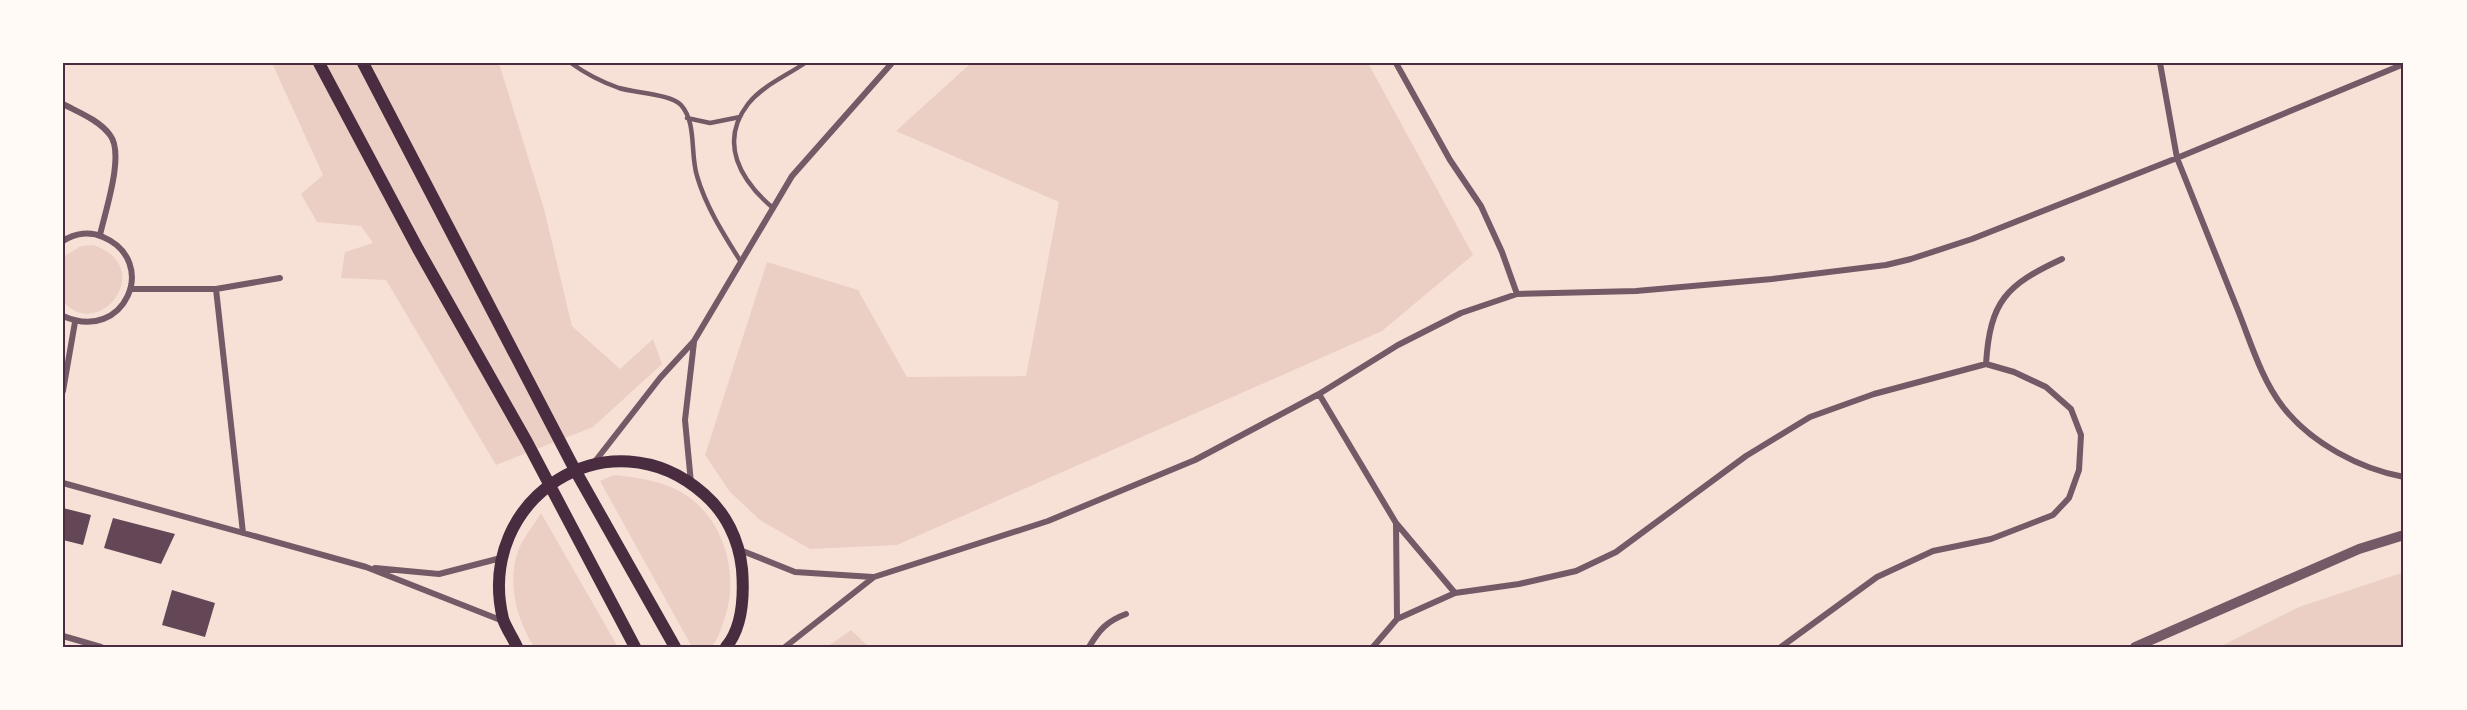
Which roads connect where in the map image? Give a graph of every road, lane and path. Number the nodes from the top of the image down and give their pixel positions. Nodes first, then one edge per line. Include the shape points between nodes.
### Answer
1 (319, 63) edge
2 (363, 63) edge
3 (571, 63) edge
4 (805, 63) edge
5 (892, 63) edge
6 (1396, 63) edge
7 (2160, 63) edge
8 (2404, 64) edge
9 (63, 104) edge
10 (741, 116) junction
11 (687, 118) junction
12 (2177, 158) junction
13 (773, 208) junction
14 (100, 235) junction
15 (63, 241) edge
16 (2062, 260) dead end
17 (741, 262) junction
18 (280, 278) dead end
19 (131, 288) junction
20 (216, 289) junction
21 (1517, 294) junction
22 (63, 316) edge
23 (75, 322) junction
24 (694, 341) junction
25 (1986, 364) junction
26 (63, 391) edge
27 (1320, 394) junction
28 (593, 464) junction
29 (575, 470) junction
30 (2404, 477) edge
31 (63, 483) edge
32 (691, 483) junction
33 (548, 485) junction
34 (1396, 523) junction
35 (243, 533) junction
36 (2404, 536) edge
37 (740, 550) junction
38 (501, 558) junction
39 (366, 567) junction
40 (874, 577) junction
41 (1455, 593) junction
42 (1126, 614) dead end
43 (1397, 619) junction
44 (504, 621) junction
45 (63, 636) edge
46 (102, 647) edge
47 (518, 647) edge
48 (635, 647) edge
49 (675, 647) edge
50 (726, 647) edge
51 (785, 647) edge
52 (1089, 647) edge
53 (1373, 647) edge
54 (1780, 647) edge
55 (2135, 647) edge

1 - 33 main road
2 - 29 main road
3 - 11 lane via 587,75 618,88 672,99
4 - 10 lane via 763,89
5 - 13 street via 792,176
6 - 21 street via 1450,160 1481,206
7 - 12 street
8 - 12 street
9 - 14 street via 98,124 116,146
10 - 11 lane via 710,123
10 - 13 lane via 735,137 738,164 756,192
11 - 17 lane via 697,177 708,205
12 - 21 street via 1911,260 1772,279 1636,291
12 - 30 street via 2252,344 2283,407 2308,433 2338,452 2375,470
13 - 17 street
14 - 15 street via 85,233
14 - 19 street via 112,241 129,262
16 - 25 street via 2022,280 1999,306 1988,332
17 - 24 street
18 - 20 street
19 - 20 street
19 - 23 street via 116,313 104,320
20 - 35 street
21 - 27 street via 1461,313 1398,345
22 - 23 street
23 - 26 street
24 - 28 street
24 - 32 street via 685,420
25 - 41 street via 1874,394 1810,417 1746,456 1616,552 1576,571
25 - 54 street via 2046,387 2071,409 2081,435 2079,470 2068,498 2054,515 2030,525 1991,539 1933,551 1877,577
27 - 34 street
27 - 40 street via 1195,460 1125,491 1048,521
28 - 29 main road
28 - 32 main road via 627,461 661,468
29 - 33 main road
29 - 49 main road
31 - 35 street
32 - 37 main road via 729,524
33 - 38 main road via 527,505 511,530
33 - 48 main road
34 - 41 street
34 - 43 street
35 - 39 street
36 - 55 street via 2360,549
37 - 40 street via 795,572
37 - 50 main road via 744,596 732,640
38 - 39 street via 439,574
38 - 44 main road via 498,590
39 - 44 street
40 - 51 street
41 - 43 street
42 - 52 street via 1110,620
43 - 53 street
44 - 47 main road
45 - 46 street

